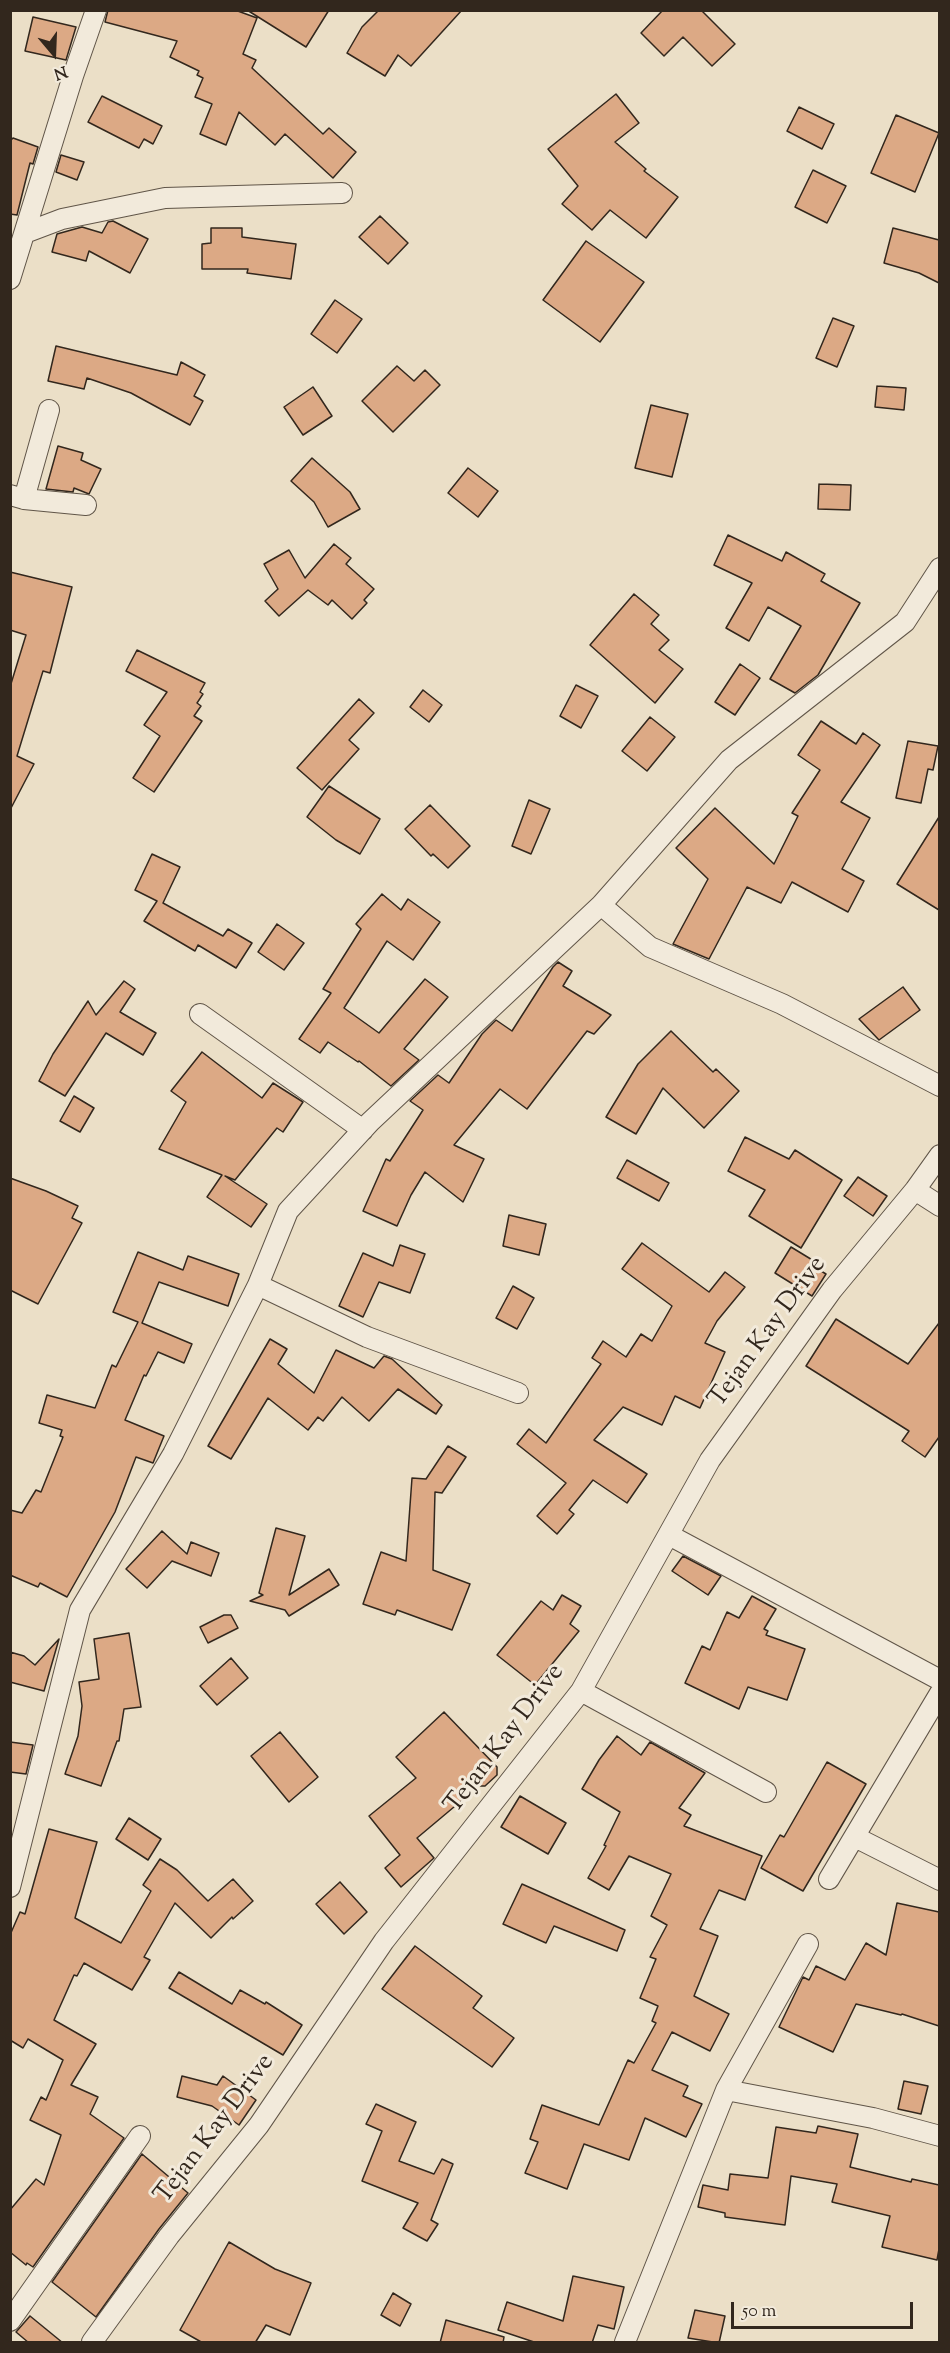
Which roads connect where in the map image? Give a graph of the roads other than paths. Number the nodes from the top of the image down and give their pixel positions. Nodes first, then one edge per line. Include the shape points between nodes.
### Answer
1 (96, 10) edge
2 (342, 193) dead end
3 (25, 233) junction
4 (10, 279) edge
5 (50, 410) dead end
6 (17, 497) edge
7 (86, 505) dead end
8 (939, 568) edge
9 (601, 905) junction
10 (200, 1014) dead end
11 (939, 1086) edge
12 (363, 1130) junction
13 (939, 1155) edge
14 (915, 1190) junction
15 (939, 1206) edge
16 (258, 1285) junction
17 (518, 1393) dead end
18 (669, 1535) junction
19 (939, 1680) edge
20 (581, 1691) junction
21 (939, 1694) edge
22 (766, 1792) dead end
23 (855, 1837) junction
24 (829, 1879) dead end
25 (939, 1880) edge
26 (10, 1887) edge
27 (808, 1944) dead end
28 (726, 2090) junction
29 (140, 2136) dead end
30 (939, 2136) edge
31 (10, 2321) edge
32 (92, 2343) edge
33 (625, 2343) edge

1 - 3 street
2 - 3 street via 165,198 62,219
3 - 4 street
5 - 6 street
6 - 7 street
8 - 9 street via 905,622 729,760
9 - 11 street via 650,947 782,1004
9 - 12 street
10 - 12 street
12 - 16 street via 288,1211
13 - 14 street, Tejan Kay Drive
14 - 15 street
14 - 18 street, Tejan Kay Drive via 832,1290 710,1460
16 - 17 street via 367,1337
16 - 26 street via 173,1454 80,1610
18 - 19 street
18 - 20 street, Tejan Kay Drive
20 - 22 street
20 - 32 street, Tejan Kay Drive via 384,1941 259,2125 168,2236
21 - 23 street
23 - 24 street
23 - 25 street
27 - 28 street
28 - 30 street via 873,2118
28 - 33 street
29 - 31 street

